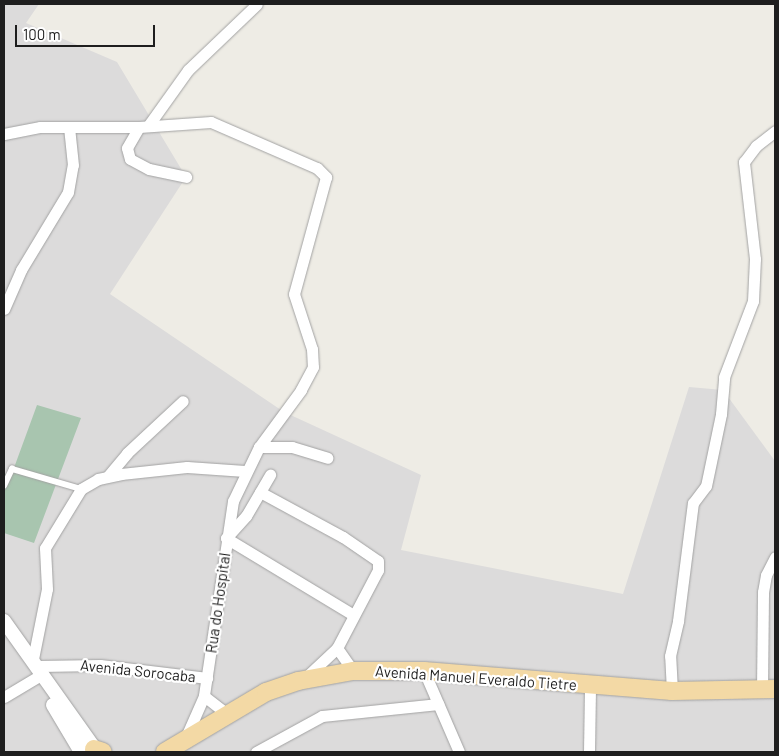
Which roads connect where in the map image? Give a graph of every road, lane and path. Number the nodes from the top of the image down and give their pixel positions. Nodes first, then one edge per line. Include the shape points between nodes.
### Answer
1 (257, 4) edge
2 (144, 127) junction
3 (69, 128) junction
4 (775, 131) edge
5 (4, 134) edge
6 (186, 177) dead end
7 (4, 309) edge
8 (183, 401) dead end
9 (259, 447) junction
10 (327, 458) dead end
11 (245, 471) junction
12 (270, 475) dead end
13 (108, 476) junction
14 (4, 486) edge
15 (81, 489) junction
16 (260, 492) junction
17 (226, 538) junction
18 (775, 557) edge
19 (763, 592) junction
20 (775, 593) edge
21 (352, 614) junction
22 (4, 621) edge
23 (4, 632) edge
24 (337, 648) junction
25 (36, 667) junction
26 (424, 671) junction
27 (352, 672) junction
28 (207, 678) junction
29 (304, 680) junction
30 (590, 685) junction
31 (769, 690) edge
32 (672, 692) junction
33 (204, 696) junction
34 (4, 697) edge
35 (438, 704) junction
36 (227, 714) junction
37 (185, 740) junction
38 (94, 751) edge
39 (166, 752) edge
40 (256, 752) edge
41 (459, 752) edge
42 (589, 752) edge

1 - 2 street via 203,56
2 - 3 street
2 - 6 street via 127,148 130,158 149,169
2 - 9 street via 219,123 272,151 317,168 326,177 294,294 312,349 313,367
3 - 5 street via 40,127
3 - 7 street via 73,165 68,192 21,270
4 - 32 street via 756,146 744,162 755,259 753,301 725,371 714,456 705,489 694,501 670,656
8 - 13 street via 127,453
9 - 10 street via 292,447
9 - 11 street
11 - 13 street via 187,467
11 - 17 street via 233,501
12 - 16 street, Rua do Hospital
13 - 15 street
14 - 15 lane via 12,469
15 - 25 street via 45,548 47,590
16 - 17 street, Rua do Hospital via 246,516
16 - 21 street via 375,558 379,567
17 - 21 street
17 - 28 street, Rua do Hospital
18 - 19 street via 766,575
19 - 20 street
19 - 31 street
21 - 24 street
22 - 25 street
23 - 25 street
24 - 27 street
24 - 29 street
25 - 28 street, Avenida Sorocaba via 100,664
25 - 34 street
25 - 38 street
26 - 27 main road, Avenida Manuel Everaldo Tietre
26 - 30 main road, Avenida Manuel Everaldo Tietre
26 - 35 street
27 - 29 main road, Avenida Manuel Everaldo Tietre
28 - 33 street, Rua do Hospital
29 - 36 main road, Avenida Manuel Everaldo Tietre via 266,692
30 - 32 main road, Avenida Manuel Everaldo Tietre
30 - 42 street
31 - 32 main road, Avenida Manuel Everaldo Tietre
33 - 36 street
33 - 37 street, Rua do Hospital
35 - 40 street via 322,716
35 - 41 street
36 - 37 main road, Avenida Manuel Everaldo Tietre
37 - 39 main road, Avenida Manuel Everaldo Tietre

